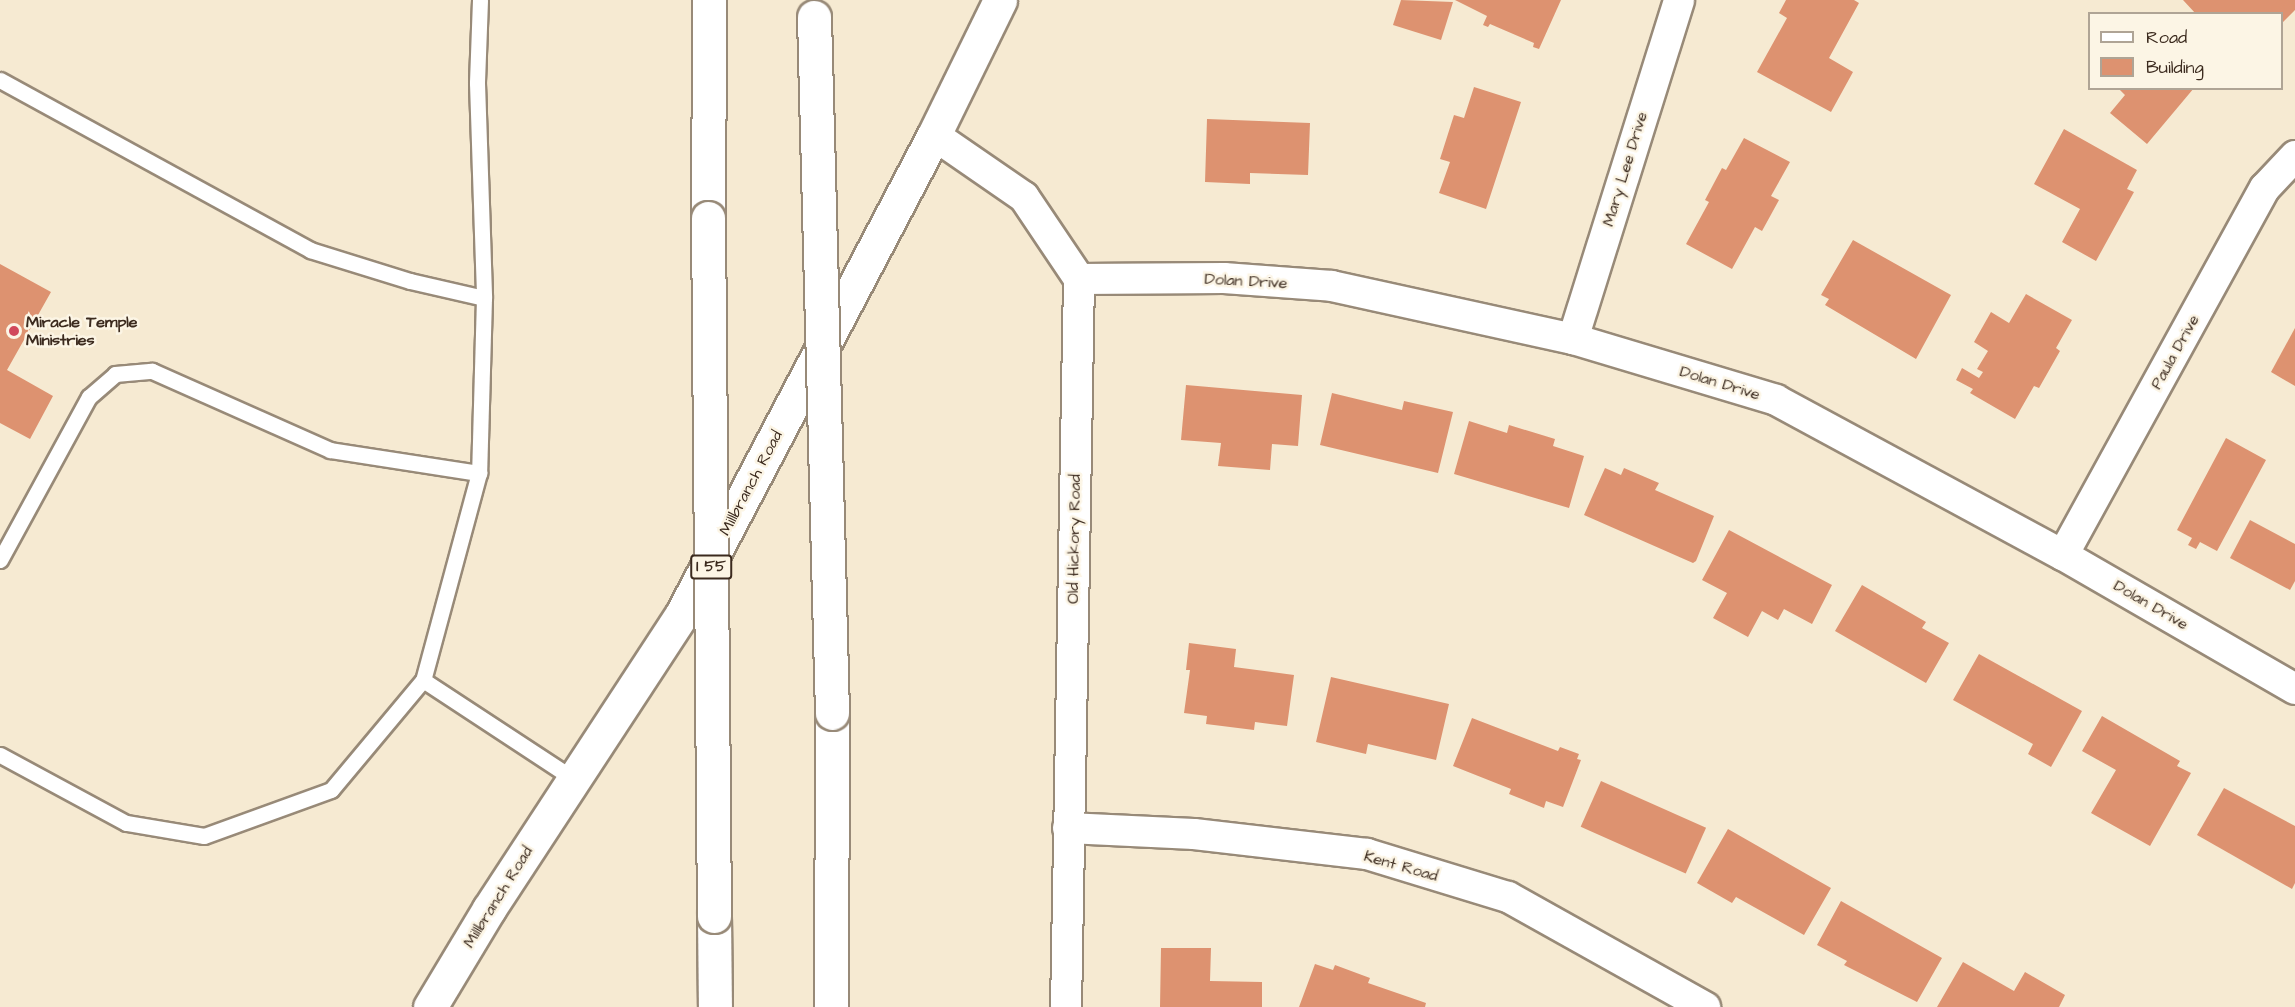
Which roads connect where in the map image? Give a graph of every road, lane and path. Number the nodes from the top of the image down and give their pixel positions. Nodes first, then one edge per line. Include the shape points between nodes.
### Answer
1 (480, 0) edge
2 (709, 0) edge
3 (999, 0) edge
4 (1679, 0) edge
5 (814, 9) edge
6 (0, 80) edge
7 (934, 135) junction
8 (2295, 156) edge
9 (1079, 279) junction
10 (484, 298) junction
11 (1573, 339) junction
12 (479, 473) junction
13 (2063, 555) junction
14 (0, 560) edge
15 (423, 680) junction
16 (2295, 689) edge
17 (0, 756) edge
18 (574, 779) junction
19 (1068, 828) junction
20 (430, 1007) edge
21 (715, 1007) edge
22 (831, 1007) edge
23 (1066, 1007) edge
24 (1705, 1007) edge

1 - 10 lane via 477,83
2 - 21 main road, I 55, bridge
3 - 7 main road, Millbranch Road
4 - 11 street, Mary Lee Drive
5 - 22 main road, bridge via 832,713
6 - 10 lane via 310,250 410,281
7 - 9 street via 1024,197
7 - 18 main road, Millbranch Road via 682,612
8 - 13 street, Paula Drive via 2265,188
9 - 11 street, Dolan Drive via 1224,278 1332,286
9 - 19 street, Old Hickory Road
10 - 12 lane
11 - 13 street, Dolan Drive via 1776,400
12 - 14 lane via 330,450 152,371 115,374 89,398
12 - 15 lane
13 - 16 street, Dolan Drive
15 - 17 lane via 332,790 204,836 126,823
15 - 18 lane
18 - 20 main road, Millbranch Road
19 - 23 street, Old Hickory Road
19 - 24 street, Kent Road via 1194,834 1367,854 1508,897

